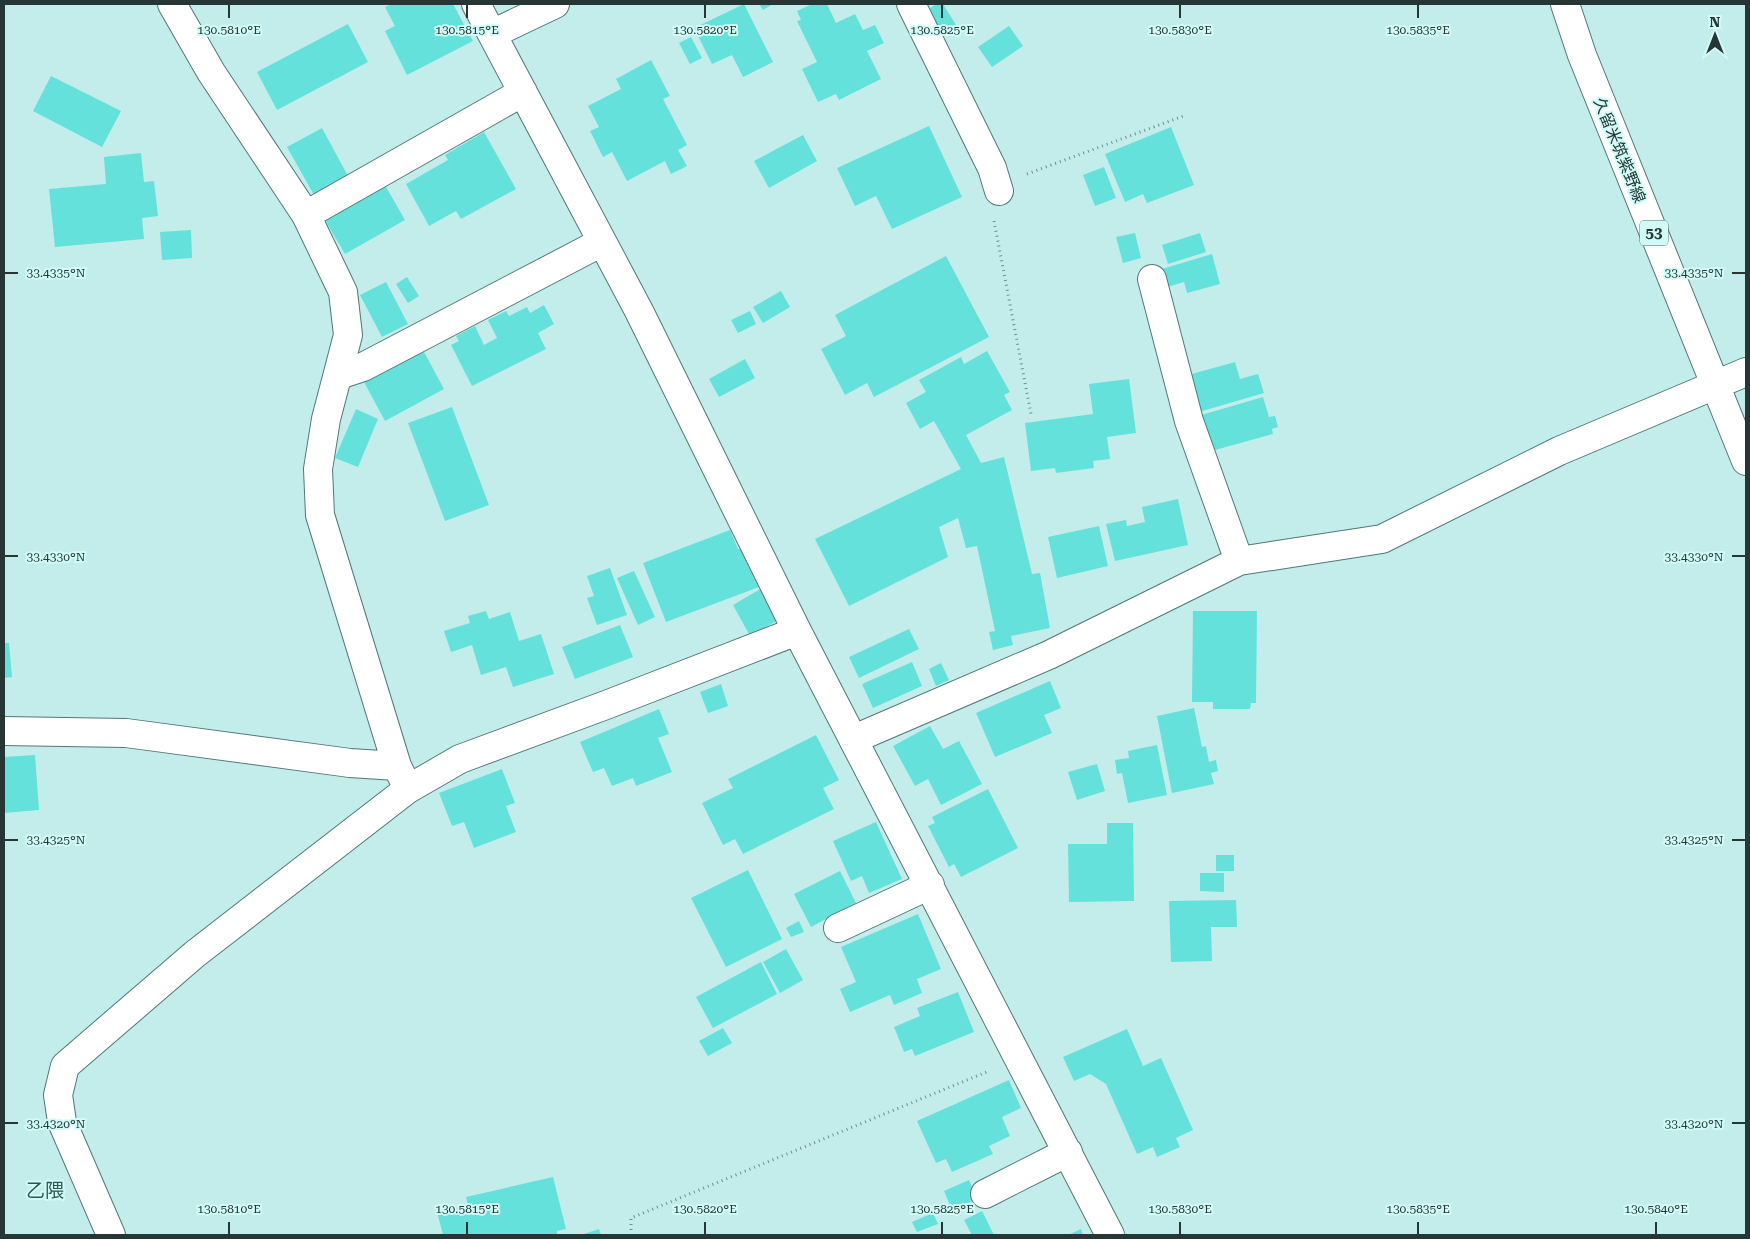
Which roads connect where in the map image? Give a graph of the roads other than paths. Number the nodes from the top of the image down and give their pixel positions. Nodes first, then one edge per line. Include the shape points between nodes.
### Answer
1 (172, 4) edge
2 (476, 4) edge
3 (555, 4) edge
4 (1566, 4) edge
5 (912, 6) edge
6 (492, 34) junction
7 (523, 92) junction
8 (999, 192) road end
9 (306, 215) junction
10 (602, 242) junction
11 (1152, 279) dead end
12 (1746, 372) edge
13 (339, 375) junction
14 (1716, 384) junction
15 (1746, 461) edge
16 (1239, 561) junction
17 (797, 630) junction
18 (4, 731) edge
19 (854, 739) junction
20 (403, 778) junction
21 (930, 885) junction
22 (838, 928) dead end
23 (1068, 1152) junction
24 (985, 1194) dead end
25 (111, 1235) edge
26 (1110, 1235) edge

1 - 9 street via 210,72
2 - 6 street
3 - 6 street
4 - 14 street, 久留米筑紫野線 / 53 via 1582,55
5 - 8 street via 992,168
6 - 7 street
7 - 9 street
7 - 10 street
9 - 13 street via 343,292 348,335
10 - 13 street via 363,367
10 - 17 street
11 - 16 street via 1189,421
12 - 14 street
13 - 20 street via 326,419 318,469 320,515
14 - 15 street, 久留米筑紫野線 / 53
14 - 16 street via 1559,451 1382,539
16 - 19 street via 1050,655
17 - 19 street
17 - 20 street via 606,705
18 - 20 street via 126,733 350,763
19 - 21 street
20 - 25 street via 64,1066 58,1095 62,1122
21 - 22 street
21 - 23 street
23 - 24 street
23 - 26 street

